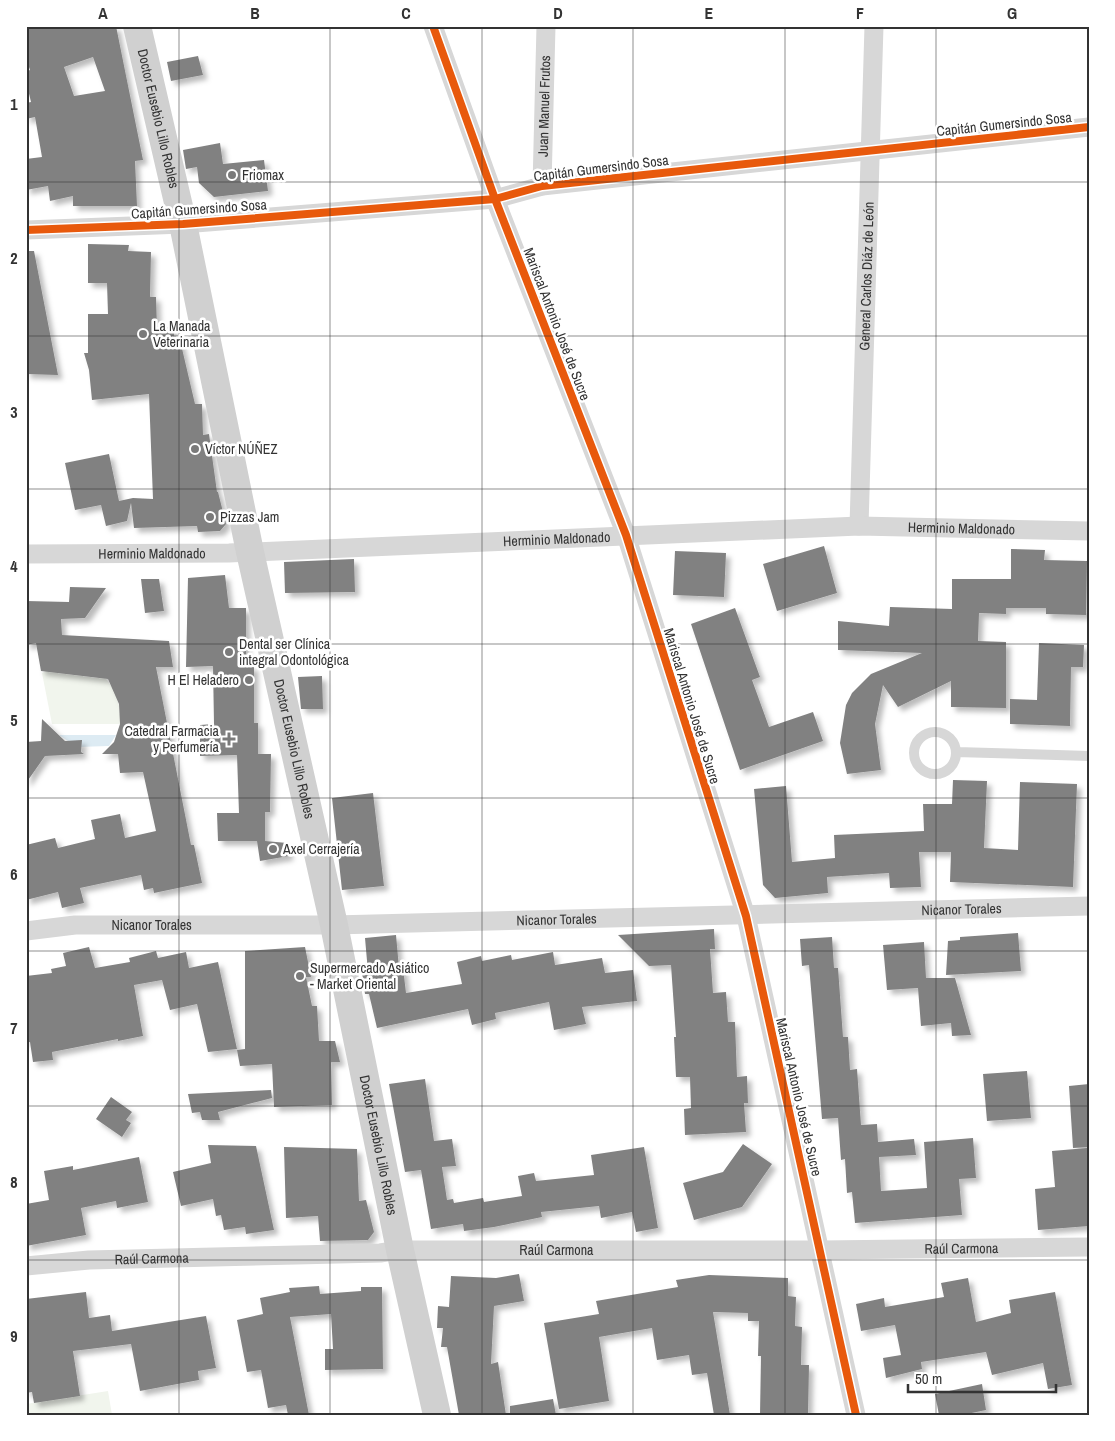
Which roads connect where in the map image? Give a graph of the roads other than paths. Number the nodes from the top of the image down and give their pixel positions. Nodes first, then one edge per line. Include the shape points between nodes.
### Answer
1 (137, 26) edge
2 (433, 26) edge
3 (546, 26) edge
4 (874, 26) edge
5 (1089, 127) edge
6 (872, 150) junction
7 (542, 186) junction
8 (495, 199) junction
9 (183, 224) junction
10 (26, 230) edge
11 (859, 526) junction
12 (1089, 531) edge
13 (626, 535) junction
14 (250, 552) junction
15 (26, 554) edge
16 (956, 752) junction
17 (1089, 756) edge
18 (1089, 906) edge
19 (746, 916) junction
20 (334, 925) junction
21 (26, 931) edge
22 (1089, 1247) edge
23 (400, 1250) junction
24 (821, 1250) junction
25 (26, 1266) edge
26 (437, 1415) edge
27 (856, 1415) edge

1 - 9 main road, Doctor Eusebio Lillo Robles
2 - 8 street, Mariscal Antonio José de Sucre
3 - 7 street, Juan Manuel Frutos
4 - 6 street, General Carlos Diáz de León
5 - 6 street, Capitán Gumersindo Sosa
6 - 7 street, Capitán Gumersindo Sosa
6 - 11 street, General Carlos Diáz de León
7 - 8 street, Capitán Gumersindo Sosa
8 - 9 street, Capitán Gumersindo Sosa
8 - 13 street, Mariscal Antonio José de Sucre
9 - 10 street, Capitán Gumersindo Sosa
9 - 14 main road, Doctor Eusebio Lillo Robles
11 - 12 street, Herminio Maldonado
11 - 13 street, Herminio Maldonado
13 - 14 street, Herminio Maldonado
13 - 19 street, Mariscal Antonio José de Sucre
14 - 15 street, Herminio Maldonado
14 - 20 main road, Doctor Eusebio Lillo Robles
16 - 16 lane via 955,761 949,769 932,774 923,770 914,754 922,737 939,732 954,743
16 - 17 lane
18 - 19 street, Nicanor Torales
19 - 20 street, Nicanor Torales
19 - 24 street, Mariscal Antonio José de Sucre
20 - 21 street, Nicanor Torales via 75,925
20 - 23 main road, Doctor Eusebio Lillo Robles
22 - 24 street, Raúl Carmona
23 - 24 street, Raúl Carmona
23 - 25 street, Raúl Carmona via 89,1260
23 - 26 main road, Doctor Eusebio Lillo Robles
24 - 27 street, Mariscal Antonio José de Sucre

